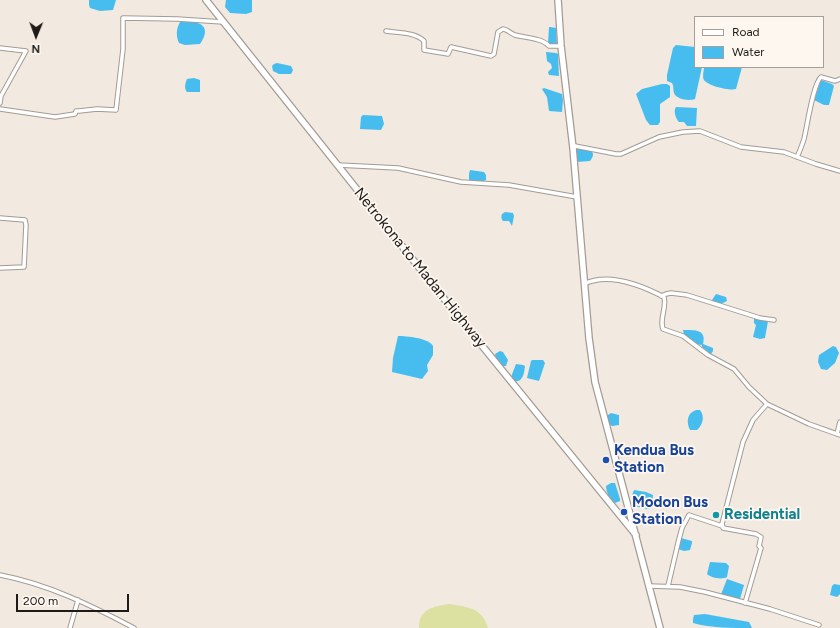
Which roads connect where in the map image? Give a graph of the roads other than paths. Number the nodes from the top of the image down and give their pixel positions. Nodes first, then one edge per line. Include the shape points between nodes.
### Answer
1 (206, 0) edge
2 (558, 0) edge
3 (223, 22) junction
4 (386, 32) dead end
5 (561, 46) junction
6 (0, 48) edge
7 (840, 79) edge
8 (0, 103) edge
9 (0, 108) edge
10 (573, 148) junction
11 (798, 157) junction
12 (337, 165) junction
13 (840, 171) edge
14 (577, 198) junction
15 (0, 218) edge
16 (0, 268) edge
17 (584, 284) junction
18 (661, 296) junction
19 (774, 320) dead end
20 (767, 404) junction
21 (840, 422) edge
22 (839, 434) edge
23 (722, 526) junction
24 (636, 535) junction
25 (0, 575) edge
26 (650, 586) junction
27 (668, 586) junction
28 (78, 600) junction
29 (745, 603) junction
30 (818, 625) dead end
31 (70, 628) edge
32 (134, 628) edge
33 (660, 628) edge

1 - 3 main road, Netrokona to Madan Highway
2 - 5 main road
3 - 9 street via 123,18 123,49 116,110 79,111 55,117
3 - 12 main road, Netrokona to Madan Highway
4 - 5 street via 420,37 424,41 424,50 448,54 450,47 491,56 494,54 498,32 502,29 544,42 549,46
5 - 10 main road
6 - 8 street via 26,51 1,96
7 - 11 street via 835,82 821,77 818,81
10 - 11 street via 575,146 621,154 659,137 700,131 741,147 784,152
10 - 14 main road
11 - 13 street
12 - 14 street via 398,168 461,182 509,185
12 - 24 main road, Netrokona to Madan Highway
14 - 17 main road
15 - 16 street via 25,220 26,225 24,267
17 - 18 street via 601,279 622,281
17 - 24 main road via 595,382
18 - 19 street via 671,293 687,295
18 - 20 street via 665,302 663,329 683,336 708,355 730,366
20 - 22 street via 809,424
20 - 23 street via 753,420 742,442
21 - 22 street
23 - 27 street via 689,515 682,528
23 - 29 street via 761,537 761,548
24 - 26 main road
25 - 28 street via 25,580
26 - 27 street
26 - 33 main road
27 - 29 street via 706,592
28 - 31 street
28 - 32 street
29 - 30 street

